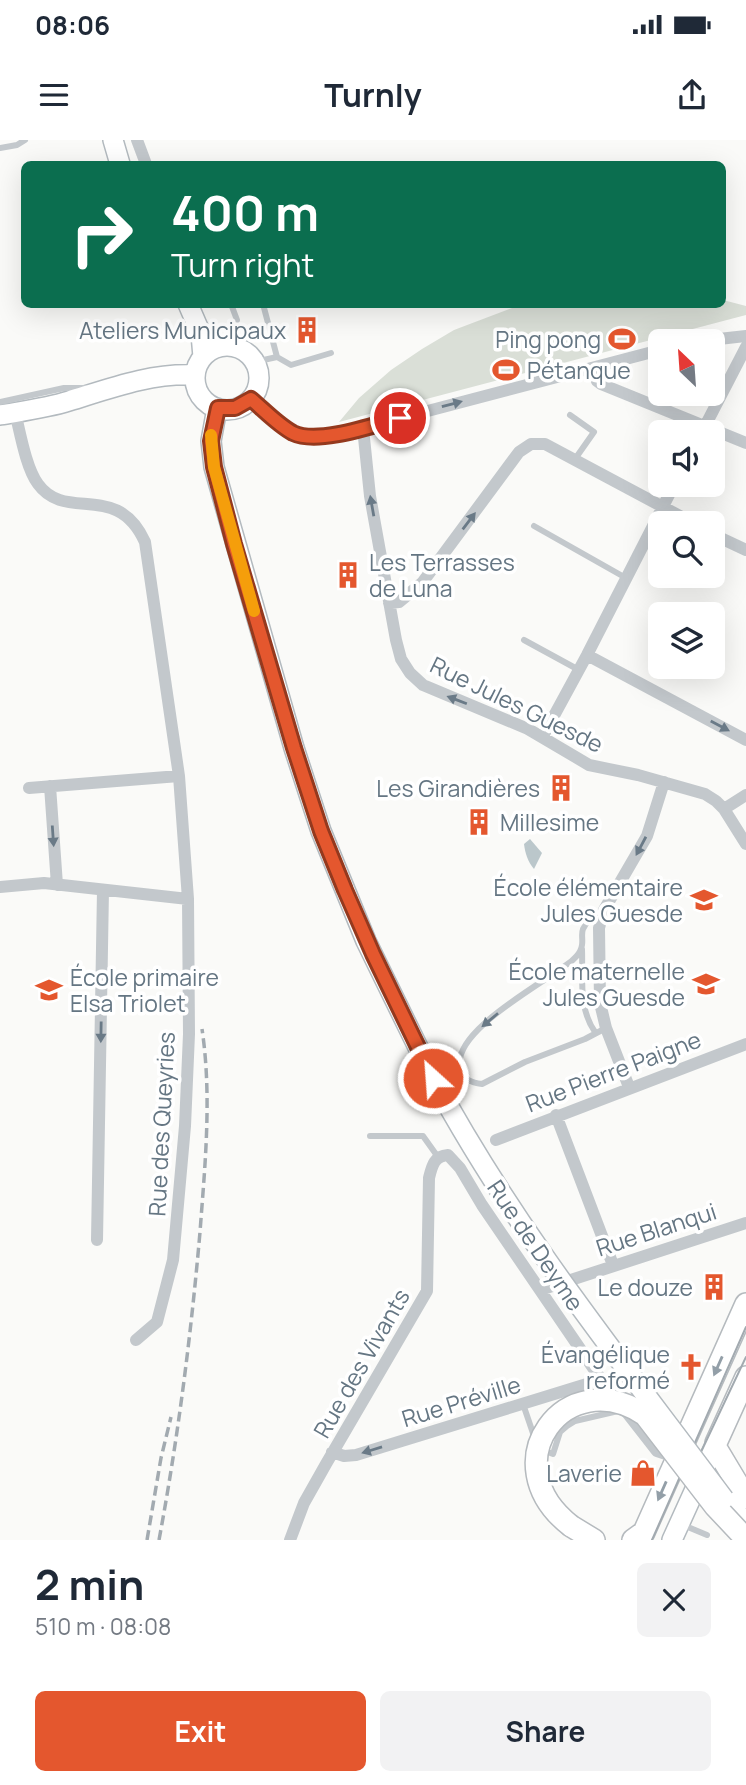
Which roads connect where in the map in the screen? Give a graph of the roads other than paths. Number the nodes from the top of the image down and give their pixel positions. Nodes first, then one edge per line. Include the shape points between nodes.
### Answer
1 (25, 140) edge
2 (113, 140) edge
3 (137, 140) edge
4 (0, 148) edge
5 (119, 161) edge
6 (145, 161) edge
7 (190, 308) edge
8 (202, 308) edge
9 (232, 308) edge
10 (263, 308) edge
11 (237, 320) dead end
12 (746, 336) edge
13 (725, 338) edge
14 (230, 346) junction
15 (746, 347) edge
16 (331, 353) dead end
17 (648, 353) edge
18 (203, 357) junction
19 (277, 357) junction
20 (254, 362) junction
21 (592, 368) junction
22 (195, 375) junction
23 (251, 399) junction
24 (218, 408) junction
25 (5, 412) edge
26 (570, 415) dead end
27 (683, 420) edge
28 (708, 420) edge
29 (363, 428) junction
30 (725, 436) edge
31 (746, 443) edge
32 (575, 459) junction
33 (668, 497) edge
34 (663, 506) junction
35 (672, 511) edge
36 (534, 526) dead end
37 (725, 540) edge
38 (746, 551) edge
39 (626, 578) junction
40 (389, 603) junction
41 (524, 640) dead end
42 (587, 655) junction
43 (579, 670) junction
44 (543, 736) junction
45 (746, 740) edge
46 (179, 776) junction
47 (664, 782) junction
48 (50, 786) junction
49 (29, 788) dead end
50 (746, 795) edge
51 (724, 809) junction
52 (746, 844) edge
53 (57, 885) junction
54 (0, 887) edge
55 (103, 890) junction
56 (188, 899) junction
57 (604, 910) junction
58 (582, 947) junction
59 (601, 1030) junction
60 (746, 1044) edge
61 (629, 1087) junction
62 (556, 1115) junction
63 (370, 1136) dead end
64 (496, 1140) dead end
65 (438, 1157) junction
66 (746, 1223) edge
67 (97, 1240) dead end
68 (612, 1265) junction
69 (540, 1290) junction
70 (746, 1304) edge
71 (136, 1340) dead end
72 (746, 1377) edge
73 (600, 1378) junction
74 (523, 1404) junction
75 (623, 1408) junction
76 (679, 1451) junction
77 (712, 1451) junction
78 (332, 1452) junction
79 (739, 1489) edge
80 (746, 1523) edge
81 (676, 1532) edge
82 (707, 1535) dead end
83 (639, 1537) edge
84 (746, 1539) edge
85 (290, 1540) edge
86 (594, 1540) edge

1 - 4 lane
2 - 5 main road
3 - 6 street
7 - 18 main road via 201,334
8 - 14 main road via 212,330
9 - 11 lane
10 - 19 lane
12 - 13 street
14 - 18 main road via 215,348
14 - 20 main road
15 - 28 street
16 - 19 lane via 291,365
17 - 21 street
18 - 22 main road
19 - 20 lane
20 - 23 main road via 258,381
21 - 27 street via 601,384
29 -> 21 street
22 - 24 main road via 200,396
22 - 25 main road via 65,393
23 - 24 main road via 235,408
23 - 29 street via 294,433 324,436
24 - 79 main road, bridge via 211,441 214,467 234,544 321,831 370,950 433,1078 536,1248
25 - 46 street, Rue des Queyries via 37,484 48,495 112,508 138,526 150,565
26 - 32 lane via 594,432
40 -> 29 street, Rue Jules Guesde
30 - 31 street
32 - 34 street
40 -> 32 street via 399,602 422,583 525,447 545,444
33 - 34 street
34 - 35 street
34 - 39 street
36 - 39 lane
37 - 38 street
39 - 42 street
44 -> 40 street, Rue Jules Guesde via 423,685 401,659
41 - 43 lane
42 - 43 street
42 -> 45 street
43 - 44 street
44 - 47 street, Rue Jules Guesde via 589,765
46 - 48 street
46 - 56 street, Rue des Queyries
47 - 51 street, Rue Jules Guesde via 705,794
47 -> 57 street via 647,836
48 - 49 street
48 -> 53 street
50 - 51 street
51 - 52 street, Rue Jules Guesde
53 - 54 street
53 - 55 street
55 - 56 street
55 -> 67 street
56 - 71 street, Rue des Queyries via 189,1034 173,1260 157,1322
57 - 58 lane via 584,927
57 - 59 street via 599,928
58 - 59 lane via 584,1010 588,1022
58 -> 59 lane via 569,964 472,1035 458,1061 467,1080 482,1084
59 - 61 street
60 - 61 street, Rue Pierre Paigne
61 - 62 street, Rue Pierre Paigne
62 - 64 street, Rue Pierre Paigne
62 - 68 street
63 - 65 lane via 423,1136
65 - 69 street, Rue de Deyme via 453,1159
65 - 78 street, Rue des Vivants via 429,1178 427,1200 427,1291
66 - 68 street, Rue Blanqui
68 - 69 street, Rue Blanqui
69 - 73 street, Rue de Deyme
70 -> 76 main road
72 - 77 main road
73 - 74 street, Rue Préville
73 - 75 street, Rue de Deyme
74 - 75 lane via 538,1448 553,1454 567,1426
74 -> 78 street, Rue Préville via 356,1455
75 - 76 street, Rue de Deyme via 657,1451
76 - 77 street
76 -> 83 main road
77 - 79 main road
77 - 81 main road
78 - 85 street, Rue des Vivants
79 - 80 main road
79 - 84 main road, bridge
81 - 82 lane
84 - 86 main road, bridge via 715,1506 653,1423 635,1407 613,1400 586,1401 552,1422 540,1443 536,1471 545,1500 558,1516

